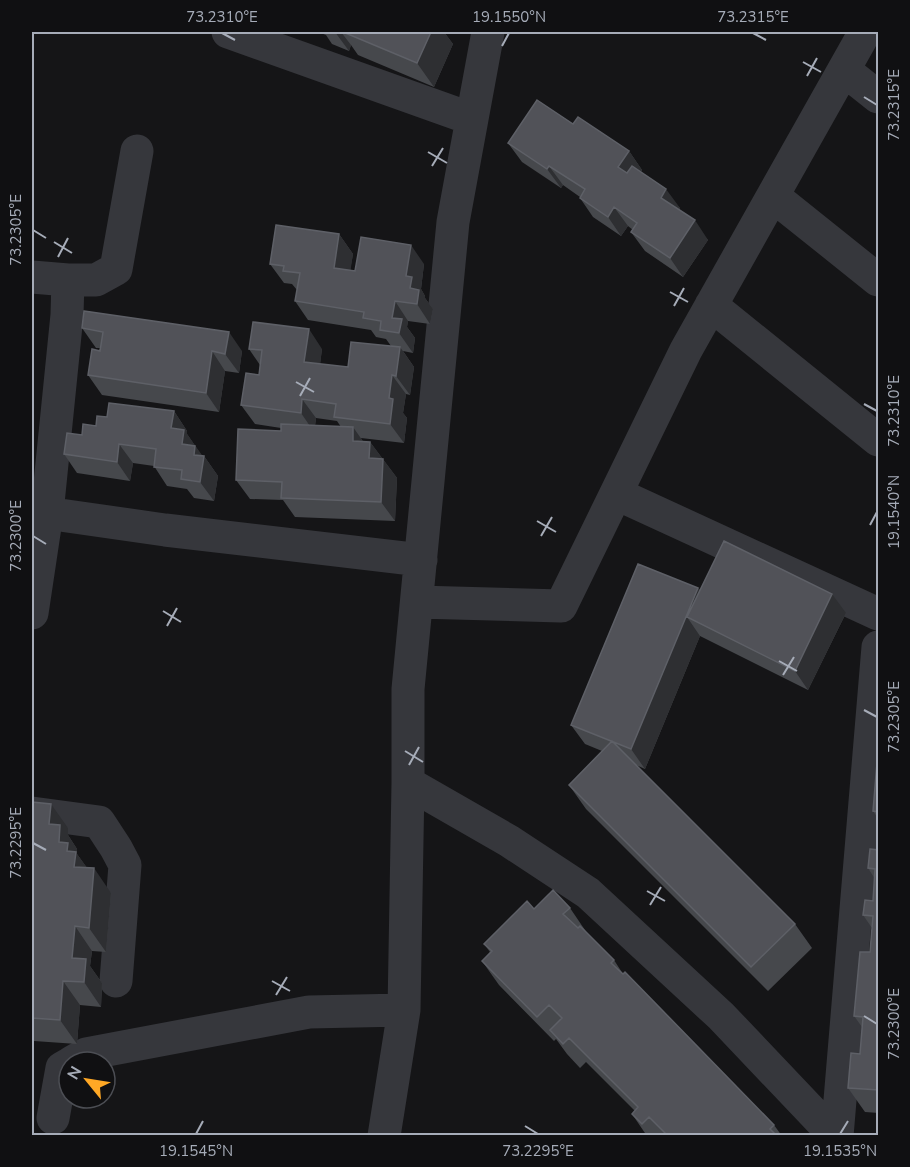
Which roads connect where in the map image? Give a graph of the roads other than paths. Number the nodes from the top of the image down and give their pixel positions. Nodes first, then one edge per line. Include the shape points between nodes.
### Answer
1 (228, 32) edge
2 (488, 32) edge
3 (865, 32) edge
4 (844, 70) junction
5 (879, 97) edge
6 (472, 118) junction
7 (137, 152) dead end
8 (773, 196) junction
9 (32, 277) edge
10 (68, 280) junction
11 (879, 280) edge
12 (711, 305) junction
13 (879, 440) edge
14 (617, 494) junction
15 (40, 512) edge
16 (421, 560) junction
17 (417, 602) junction
18 (32, 613) edge
19 (879, 614) edge
20 (879, 648) edge
21 (408, 783) junction
22 (32, 813) edge
23 (116, 981) dead end
24 (404, 1010) junction
25 (107, 1050) edge
26 (57, 1096) edge
27 (53, 1118) dead end
28 (384, 1136) edge
29 (836, 1136) edge

1 - 6 street
2 - 6 street
3 - 4 street
4 - 5 street
4 - 8 street
6 - 16 street via 453,222
7 - 10 street via 116,269 96,280
8 - 11 street
8 - 12 street
9 - 10 street
10 - 15 street via 67,315
12 - 13 street
12 - 14 street
14 - 17 street via 561,606
14 - 19 street
15 - 16 street
15 - 18 street
16 - 17 street
17 - 21 street via 408,689
20 - 29 street
21 - 24 street
21 - 29 street via 509,841 588,893 721,1016
22 - 23 street via 99,822 125,865
24 - 25 street via 309,1012
24 - 28 street
26 - 27 street

